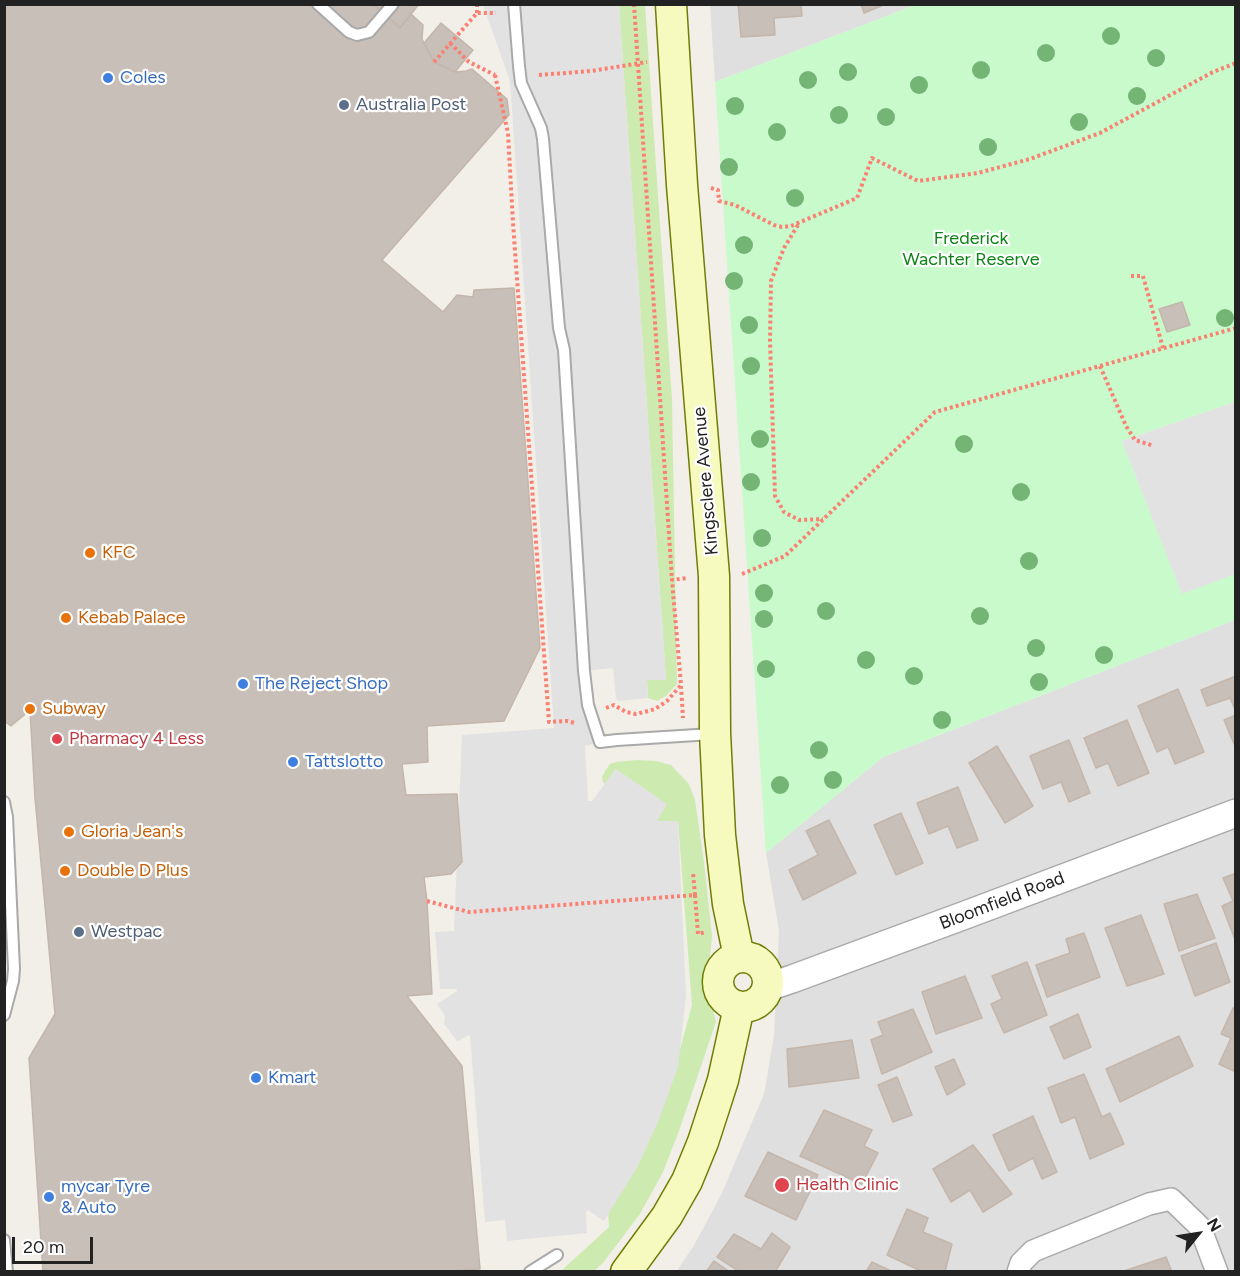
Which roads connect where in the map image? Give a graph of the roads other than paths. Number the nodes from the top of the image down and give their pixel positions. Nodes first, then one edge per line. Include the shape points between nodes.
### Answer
1 (318, 4) edge
2 (393, 4) edge
3 (671, 4) edge
4 (515, 8) edge
5 (715, 734) junction
6 (4, 802) edge
7 (1236, 813) edge
8 (739, 957) junction
9 (768, 987) junction
10 (739, 1007) junction
11 (4, 1015) edge
12 (4, 1240) edge
13 (557, 1255) dead end
14 (7, 1272) edge
15 (530, 1272) edge
16 (626, 1272) edge
17 (1017, 1272) edge
18 (1217, 1272) edge

1 - 2 lane via 349,32 360,35 370,31
3 - 5 main road, Kingsclere Avenue via 714,576
4 - 5 lane via 520,76 543,139 564,350 588,705 600,742
5 - 8 main road, Kingsclere Avenue via 720,835
6 - 11 lane via 14,969
7 - 9 street, Bloomfield Road
8 - 9 main road via 759,962
8 - 10 main road via 728,962 718,979 723,997
9 - 10 main road via 758,1002
10 - 16 main road via 723,1080 687,1181
12 - 14 lane
13 - 15 lane
17 - 18 street via 1033,1251 1149,1204 1171,1199 1200,1227

